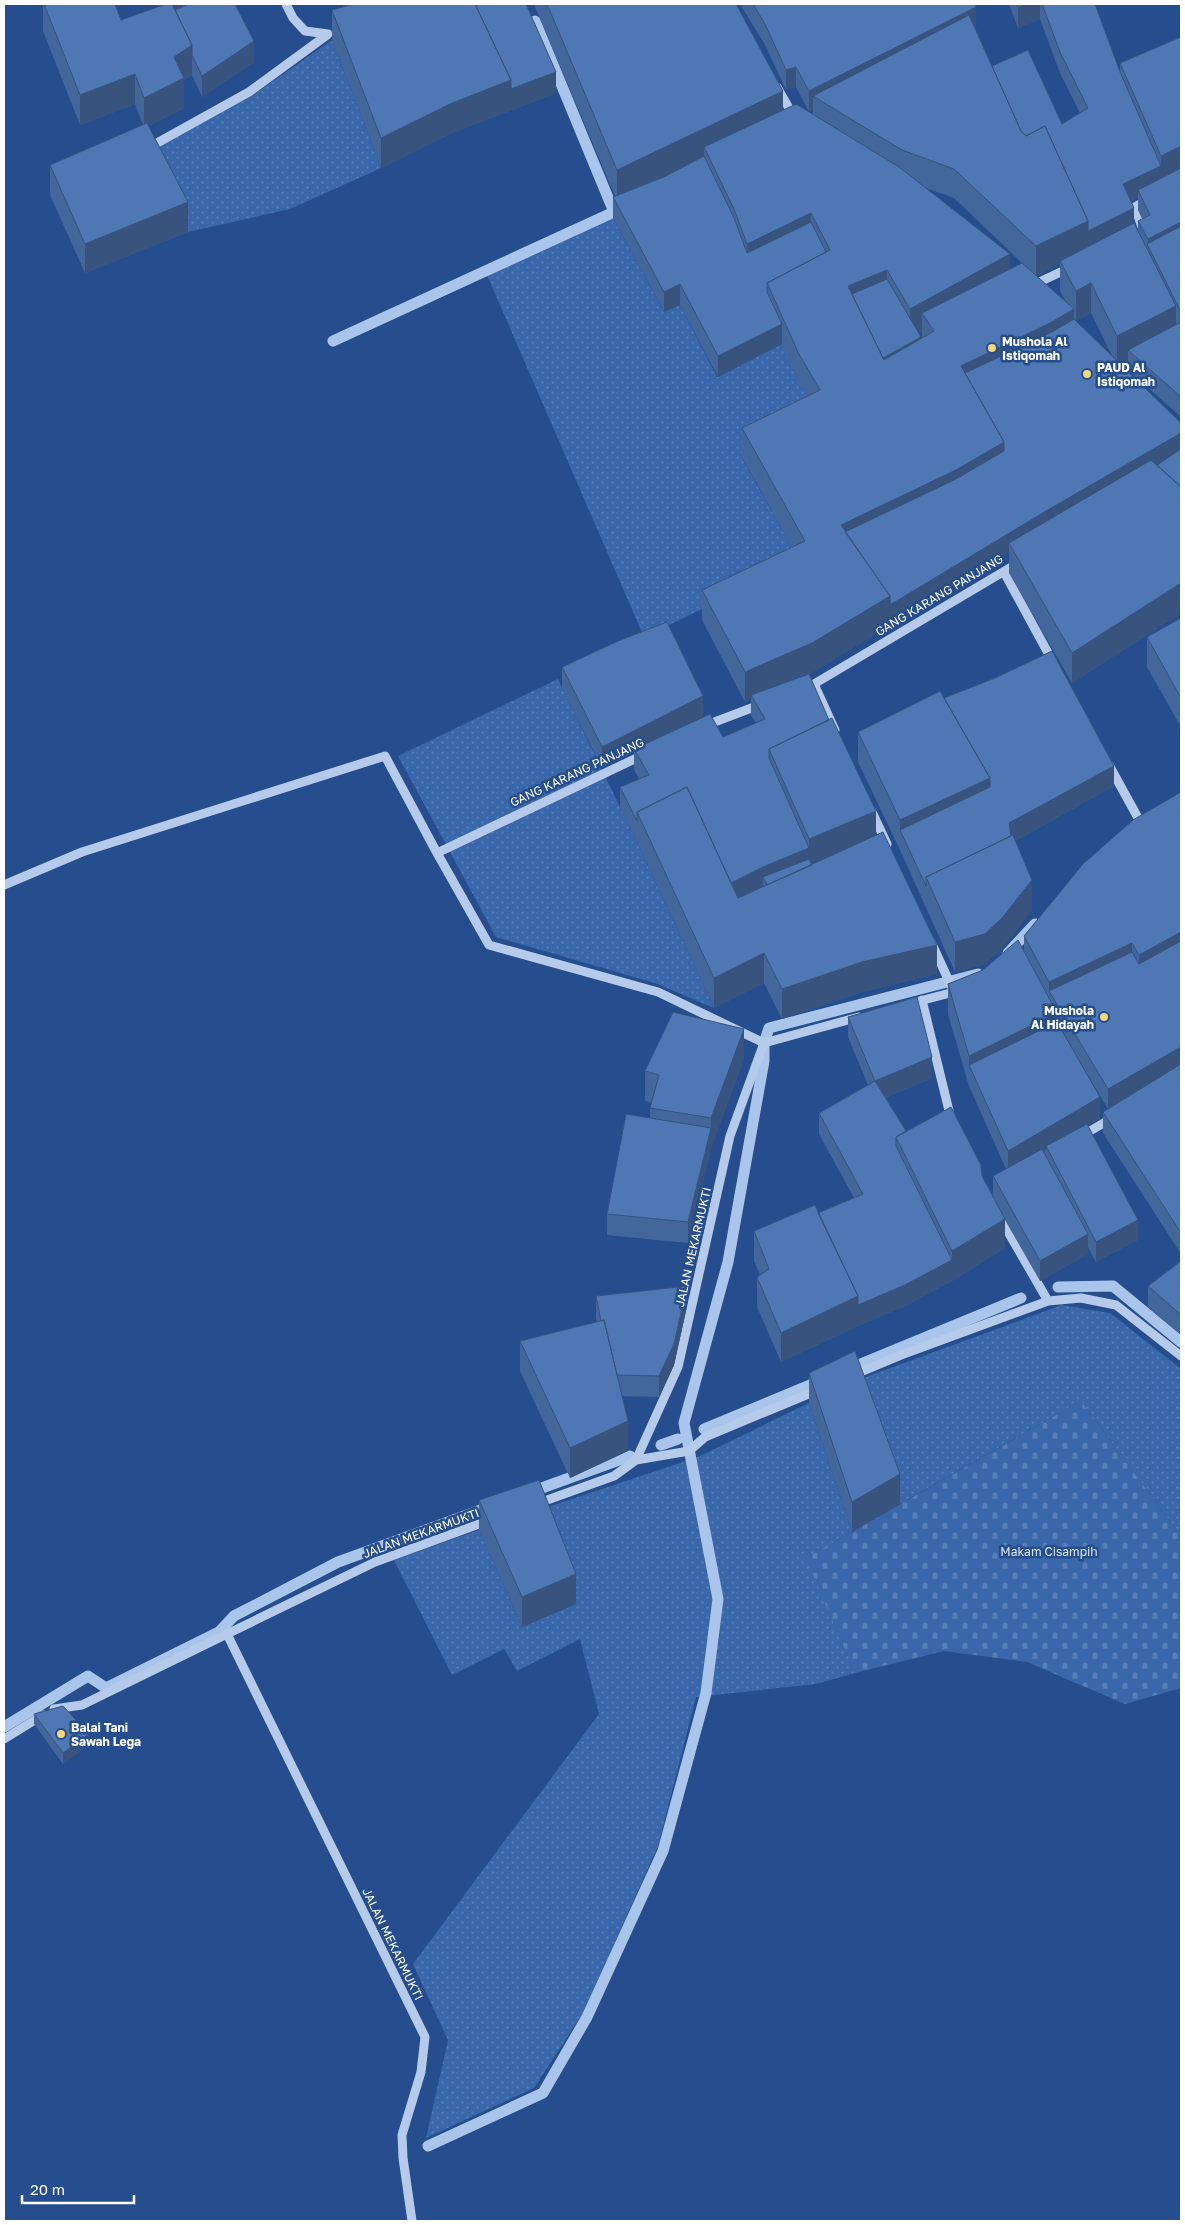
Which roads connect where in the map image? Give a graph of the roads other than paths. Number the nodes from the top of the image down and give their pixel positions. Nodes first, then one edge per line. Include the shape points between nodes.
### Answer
1 (286, 4) edge
2 (336, 31) edge
3 (327, 35) junction
4 (770, 74) edge
5 (798, 123) edge
6 (134, 154) edge
7 (1158, 194) edge
8 (1135, 236) edge
9 (1082, 262) edge
10 (1030, 288) edge
11 (1029, 556) edge
12 (1004, 572) junction
13 (1056, 667) edge
14 (814, 684) junction
15 (795, 691) edge
16 (768, 701) edge
17 (696, 730) edge
18 (838, 738) edge
19 (651, 751) edge
20 (1103, 753) edge
21 (867, 801) edge
22 (1146, 832) edge
23 (437, 853) junction
24 (892, 855) edge
25 (4, 885) edge
26 (929, 936) edge
27 (964, 990) edge
28 (954, 992) junction
29 (922, 1000) junction
30 (894, 1008) edge
31 (866, 1015) edge
32 (764, 1043) junction
33 (1121, 1113) edge
34 (955, 1130) edge
35 (1070, 1144) edge
36 (995, 1210) edge
37 (1048, 1301) junction
38 (1181, 1356) edge
39 (847, 1377) edge
40 (830, 1385) edge
41 (636, 1460) junction
42 (531, 1506) edge
43 (504, 1516) edge
44 (226, 1634) junction
45 (4, 1739) edge
46 (412, 2221) edge

1 - 3 street via 305,31
2 - 3 street
3 - 6 street via 249,92
4 - 5 street
7 - 8 street via 1135,207 1144,232
9 - 10 street
11 - 12 street, GANG KARANG PANJANG
12 - 13 street
12 - 14 street, GANG KARANG PANJANG
14 - 15 street, GANG KARANG PANJANG
14 - 18 street
16 - 17 street
19 - 23 street, GANG KARANG PANJANG
20 - 22 street
21 - 24 street
23 - 25 street via 385,756 82,852
23 - 32 street via 489,945 658,992
26 - 28 street
27 - 28 street
28 - 29 street
29 - 30 street
29 - 34 street
31 - 32 street
32 - 41 street, JALAN MEKARMUKTI via 730,1136 678,1367
33 - 35 street
36 - 37 street
37 - 38 street via 1081,1298 1116,1305
37 - 39 street
40 - 41 street via 705,1437 689,1451
41 - 42 street, JALAN MEKARMUKTI via 614,1476
43 - 44 street, JALAN MEKARMUKTI via 374,1562
44 - 45 street via 88,1703 52,1709
44 - 46 street, JALAN MEKARMUKTI via 425,2037 421,2072 402,2135

